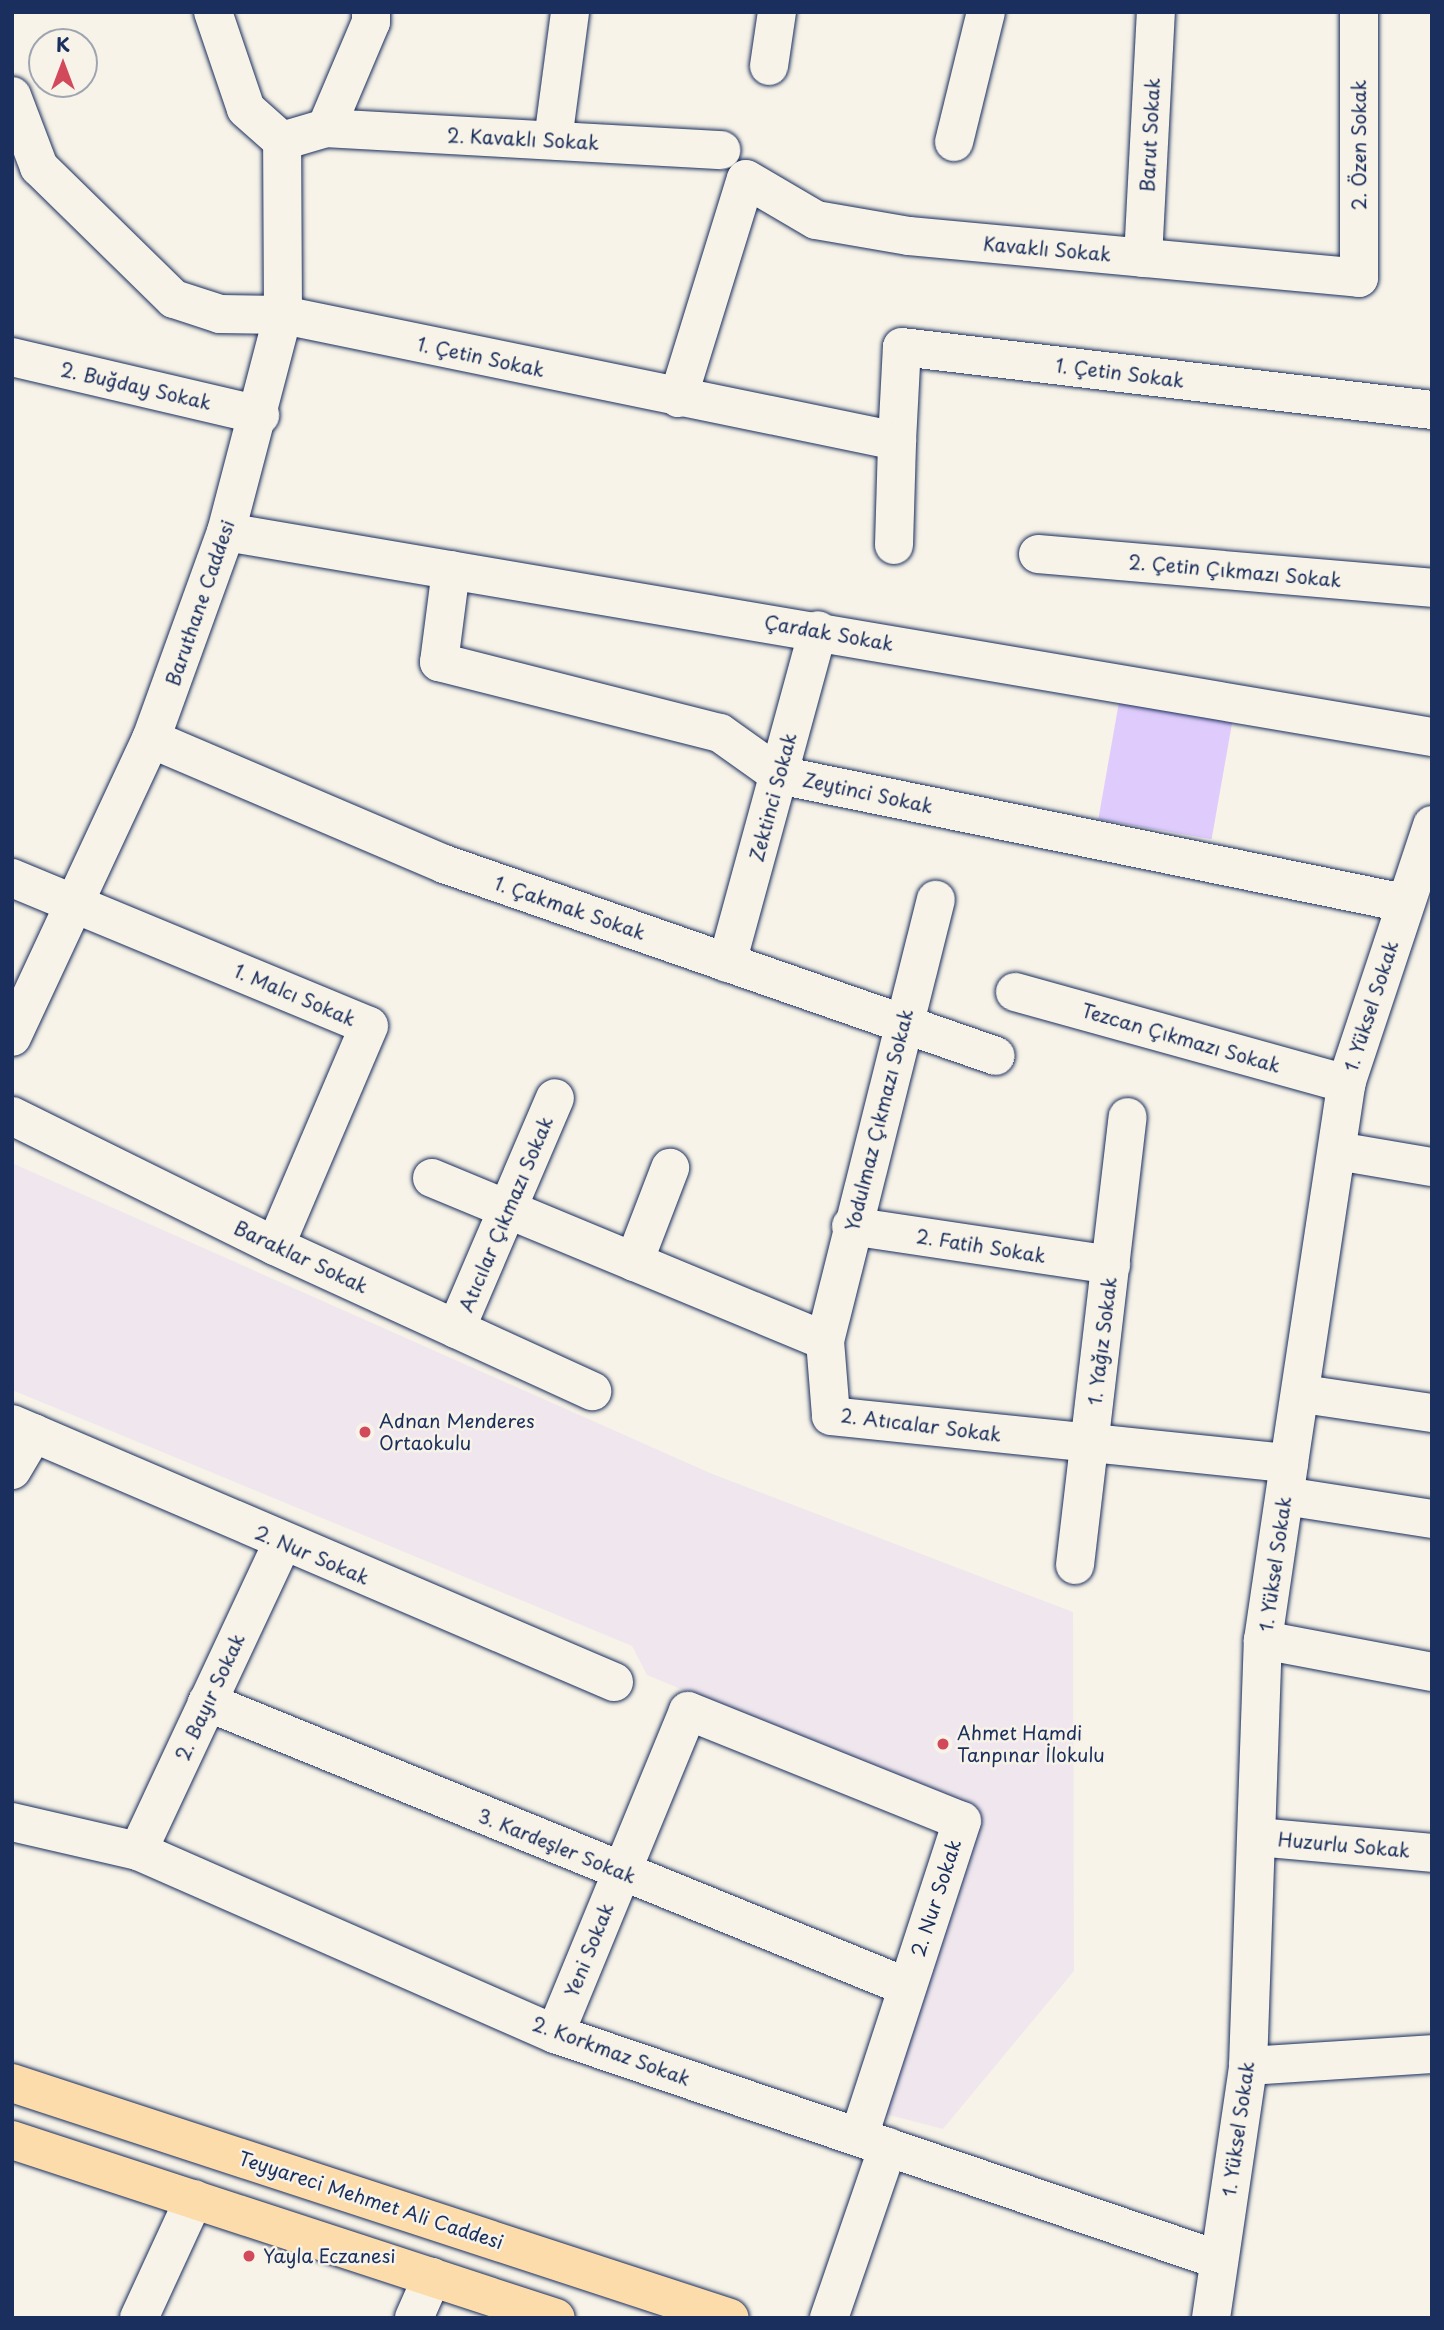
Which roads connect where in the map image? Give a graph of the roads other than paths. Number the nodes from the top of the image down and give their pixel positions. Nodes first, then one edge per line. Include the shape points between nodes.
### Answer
1 (213, 12) edge
2 (371, 12) edge
3 (570, 12) edge
4 (777, 12) edge
5 (986, 12) edge
6 (1156, 12) edge
7 (1359, 12) edge
8 (769, 66) dead end
9 (12, 96) edge
10 (326, 128) junction
11 (553, 140) junction
12 (282, 141) junction
13 (954, 142) dead end
14 (721, 149) dead end
15 (1143, 258) junction
16 (1359, 278) joint
17 (283, 315) junction
18 (13, 361) edge
19 (678, 398) junction
20 (1432, 410) edge
21 (260, 415) junction
22 (897, 441) junction
23 (226, 532) junction
24 (894, 545) dead end
25 (1038, 554) dead end
26 (451, 569) junction
27 (1432, 588) edge
28 (818, 630) junction
29 (1432, 737) edge
30 (151, 739) junction
31 (779, 775) junction
32 (1432, 825) edge
33 (12, 878) edge
34 (936, 900) dead end
35 (79, 903) junction
36 (1404, 903) junction
37 (727, 963) junction
38 (1015, 992) dead end
39 (22, 994) edge
40 (903, 1023) junction
41 (12, 1037) edge
42 (996, 1056) dead end
43 (1346, 1084) junction
44 (555, 1098) dead end
45 (12, 1116) edge
46 (1128, 1117) dead end
47 (1337, 1151) junction
48 (1432, 1167) edge
49 (670, 1168) dead end
50 (432, 1178) dead end
51 (508, 1210) junction
52 (851, 1226) junction
53 (275, 1246) junction
54 (634, 1262) junction
55 (1111, 1265) junction
56 (456, 1329) junction
57 (825, 1342) junction
58 (592, 1391) dead end
59 (1303, 1394) junction
60 (1432, 1413) edge
61 (23, 1429) edge
62 (1091, 1444) junction
63 (12, 1470) edge
64 (1287, 1480) junction
65 (1432, 1519) edge
66 (282, 1543) junction
67 (1075, 1564) dead end
68 (1263, 1640) junction
69 (1432, 1672) edge
70 (614, 1682) dead end
71 (207, 1702) junction
72 (688, 1711) joint
73 (12, 1822) edge
74 (1257, 1837) junction
75 (138, 1851) junction
76 (1432, 1853) edge
77 (621, 1873) junction
78 (907, 1987) junction
79 (555, 2034) junction
80 (1432, 2054) edge
81 (1248, 2066) junction
82 (12, 2083) edge
83 (12, 2140) edge
84 (874, 2142) junction
85 (194, 2199) junction
86 (1219, 2260) junction
87 (432, 2277) junction
88 (139, 2318) edge
89 (414, 2318) edge
90 (556, 2318) edge
91 (730, 2318) edge
92 (828, 2318) edge
93 (1210, 2318) edge

1 - 12 street via 246,109
2 - 10 street via 371,22
3 - 11 street
4 - 8 street
5 - 13 street
6 - 15 street, Barut Sokak
7 - 16 street, 2. Özen Sokak
9 - 17 street, 1. Çetin Sokak via 39,167 174,299 220,314
10 - 11 street, 2. Kavaklı Sokak
10 - 12 street, 2. Kavaklı Sokak
11 - 14 street, 2. Kavaklı Sokak
12 - 17 street, Baruthane Caddesi
15 - 16 street, Kavaklı Sokak
15 - 19 street, Kavaklı Sokak via 909,236 816,220 746,179
17 - 19 street, 1. Çetin Sokak
17 - 21 street, Baruthane Caddesi
18 - 21 street, 2. Buğday Sokak
19 - 22 street, 1. Çetin Sokak
20 - 22 street, 1. Çetin Sokak via 902,347
21 - 23 street, Baruthane Caddesi
22 - 24 street, 1. Çetin Sokak
23 - 26 street, Çardak Sokak
23 - 30 street, Baruthane Caddesi
25 - 27 street, 2. Çetin Çıkmazı Sokak
26 - 28 street, Çardak Sokak
26 - 31 street, Zeytinci Sokak via 439,662 720,733
28 - 29 street, Çardak Sokak
28 - 31 street, Zektinci Sokak
30 - 35 street, Baruthane Caddesi
30 - 37 street, 1. Çakmak Sokak via 443,864
31 - 36 street, Zeytinci Sokak
31 - 37 street, Zektinci Sokak
32 - 36 street, 1. Yüksel Sokak
33 - 35 street
34 - 40 street, Yodulmaz Çıkmazı Sokak
35 - 39 street, Baruthane Caddesi
35 - 53 street, 1. Malcı Sokak via 369,1027
36 - 43 street, 1. Yüksel Sokak
37 - 40 street, 1. Çakmak Sokak
38 - 43 street, Tezcan Çıkmazı Sokak
39 - 41 street, Baruthane Caddesi
40 - 42 street, 1. Çakmak Sokak
40 - 52 street, Yodulmaz Çıkmazı Sokak
43 - 47 street, 1. Yüksel Sokak
44 - 51 street, Atıcılar Çıkmazı Sokak
45 - 53 street, Baraklar Sokak
46 - 55 street, 1. Yağız Sokak
47 - 48 street
47 - 59 street, 1. Yüksel Sokak
49 - 54 street
50 - 51 street
51 - 54 street
51 - 56 street, Atıcılar Çıkmazı Sokak
52 - 55 street, 2. Fatih Sokak
52 - 57 street, Yodulmaz Çıkmazı Sokak
53 - 56 street, Baraklar Sokak
54 - 57 street
55 - 62 street, 1. Yağız Sokak
56 - 58 street, Baraklar Sokak
57 - 62 street, 2. Atıcalar Sokak via 831,1416
59 - 60 street
59 - 64 street, 1. Yüksel Sokak
61 - 63 street
61 - 66 street, 2. Nur Sokak
62 - 64 street, 2. Atıcalar Sokak
62 - 67 street, 1. Yağız Sokak
64 - 65 street, 2. Atıcalar Sokak
64 - 68 street, 1. Yüksel Sokak
66 - 70 street, 2. Nur Sokak
66 - 71 street, 2. Bayır Sokak
68 - 69 street
68 - 74 street, 1. Yüksel Sokak
71 - 75 street, 2. Bayır Sokak
71 - 77 street, 3. Kardeşler Sokak
72 - 77 street, Yeni Sokak
72 - 78 street, 2. Nur Sokak via 962,1821
73 - 75 street, 2. Korkmaz Sokak
74 - 76 street, Huzurlu Sokak
74 - 81 street, 1. Yüksel Sokak
75 - 79 street, 2. Korkmaz Sokak
77 - 78 street, 3. Kardeşler Sokak
77 - 79 street, Yeni Sokak
78 - 84 street, 2. Nur Sokak
79 - 84 street, 2. Korkmaz Sokak
80 - 81 street
81 - 86 street, 1. Yüksel Sokak
82 - 91 main road, Teyyareci Mehmet Ali Caddesi
83 - 85 main road
84 - 86 street, 2. Korkmaz Sokak
84 - 92 street, 2. Nur Sokak
85 - 87 main road
85 - 88 street
86 - 93 street, 1. Yüksel Sokak
87 - 89 street
87 - 90 main road

